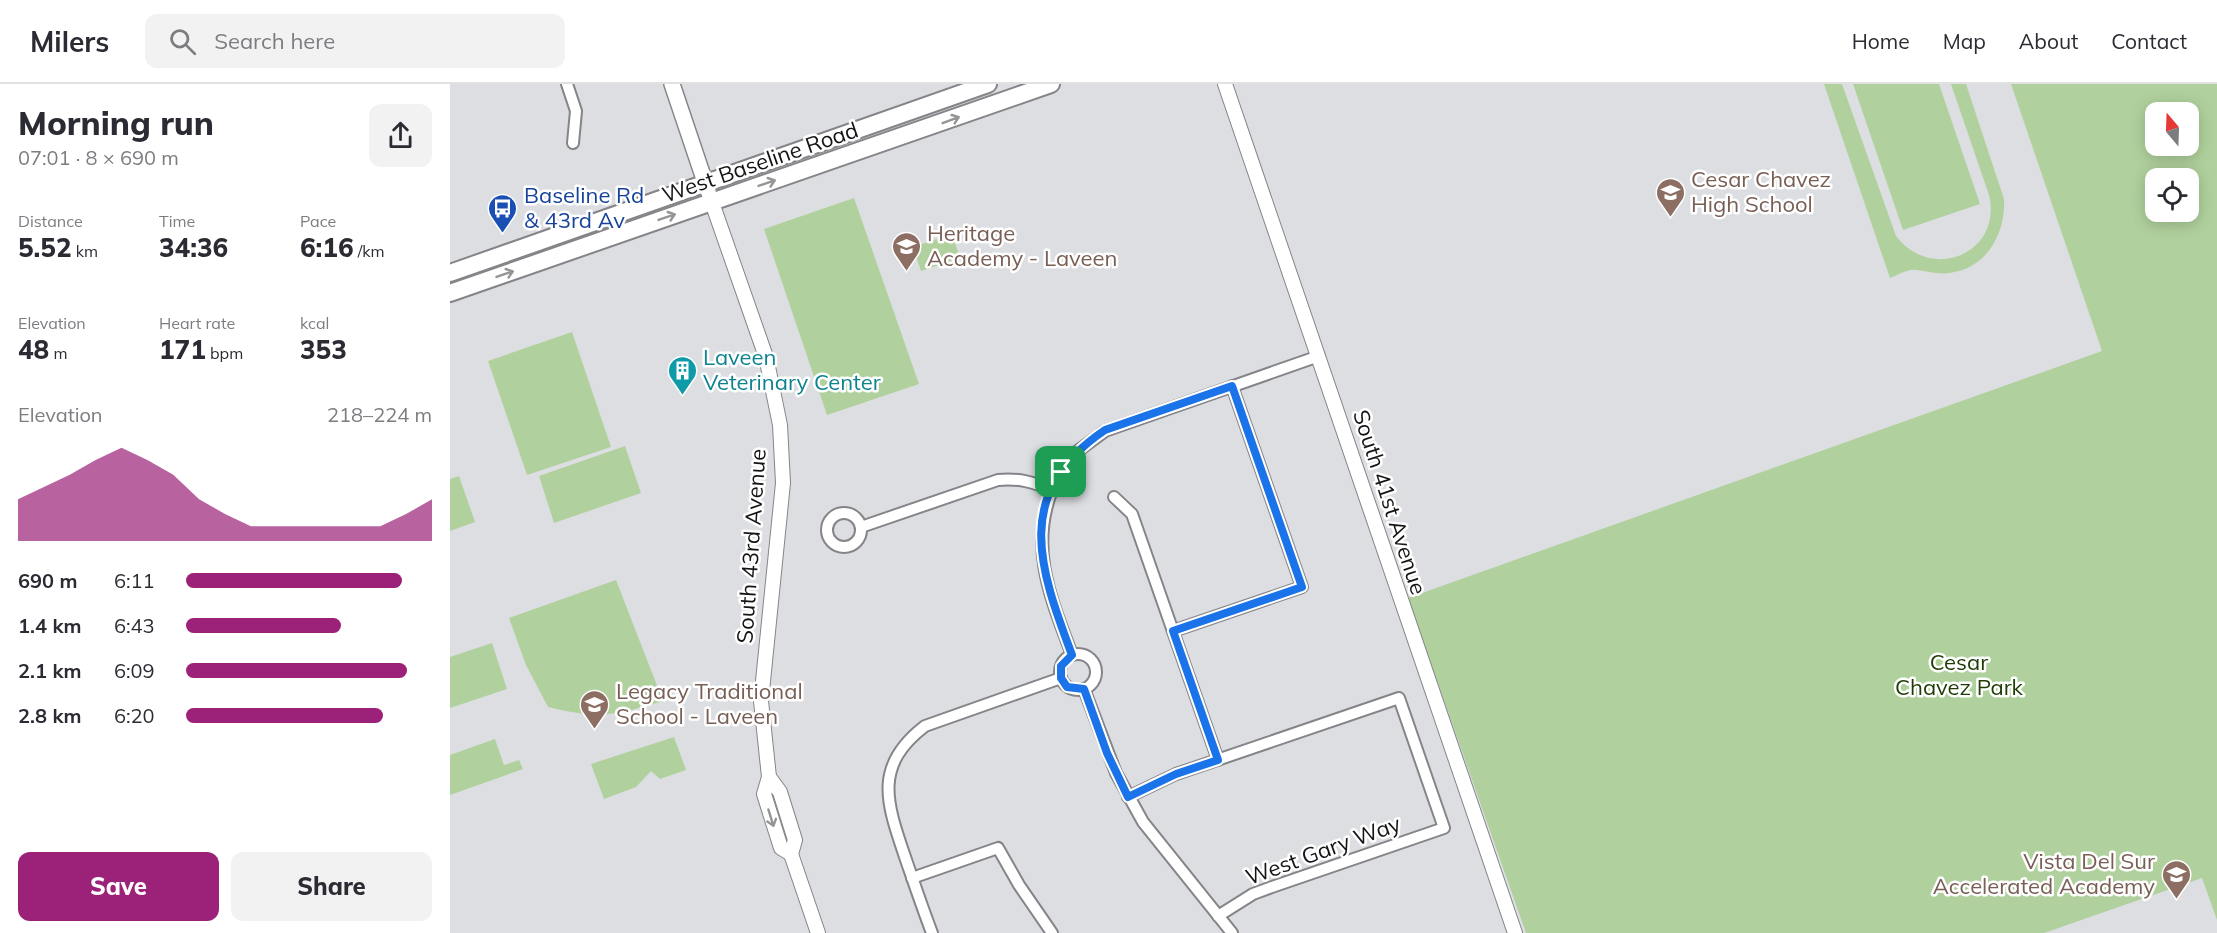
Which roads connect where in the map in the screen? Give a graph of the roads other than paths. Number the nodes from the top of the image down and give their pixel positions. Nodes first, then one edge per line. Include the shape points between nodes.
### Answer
1 (567, 84) edge
2 (672, 84) edge
3 (988, 84) edge
4 (1051, 84) edge
5 (1225, 84) edge
6 (573, 143) dead end
7 (708, 192) junction
8 (450, 273) edge
9 (450, 294) edge
10 (1319, 356) junction
11 (1232, 386) junction
12 (1052, 490) junction
13 (1114, 497) dead end
14 (861, 527) dead end
15 (1173, 631) junction
16 (1072, 655) junction
17 (1061, 678) junction
18 (1084, 689) junction
19 (1218, 760) junction
20 (1128, 797) junction
21 (912, 878) junction
22 (1218, 916) junction
23 (818, 933) edge
24 (932, 933) edge
25 (1052, 933) edge
26 (1232, 933) edge
27 (1515, 933) edge

1 - 6 street via 576,111
2 - 7 main road, South 43rd Avenue
3 - 7 main road, West Baseline Road
7 -> 4 main road, West Baseline Road
5 - 10 street, South 41st Avenue
7 - 8 main road, West Baseline Road
9 -> 7 main road, West Baseline Road
7 - 23 street, South 43rd Avenue via 766,357 780,425 783,483 761,701 769,777 764,794 781,848 792,854
10 - 11 street
10 - 27 street, South 41st Avenue
11 - 12 street via 1105,430 1075,453
11 - 15 street via 1302,587
12 - 14 street via 1033,481 998,480
12 - 16 street via 1043,513 1042,566
13 - 15 street via 1132,514
15 - 19 street
16 - 17 street via 1061,666
16 - 18 street via 1085,655 1094,663 1094,682
17 - 18 street via 1067,687
17 - 21 street via 925,726 909,738 896,756 887,794
18 - 20 street
19 - 20 street
19 - 22 street, West Gary Way via 1399,699 1444,828 1253,894
20 - 22 street via 1160,845
21 - 24 street
21 - 25 street via 998,848
22 - 26 street

